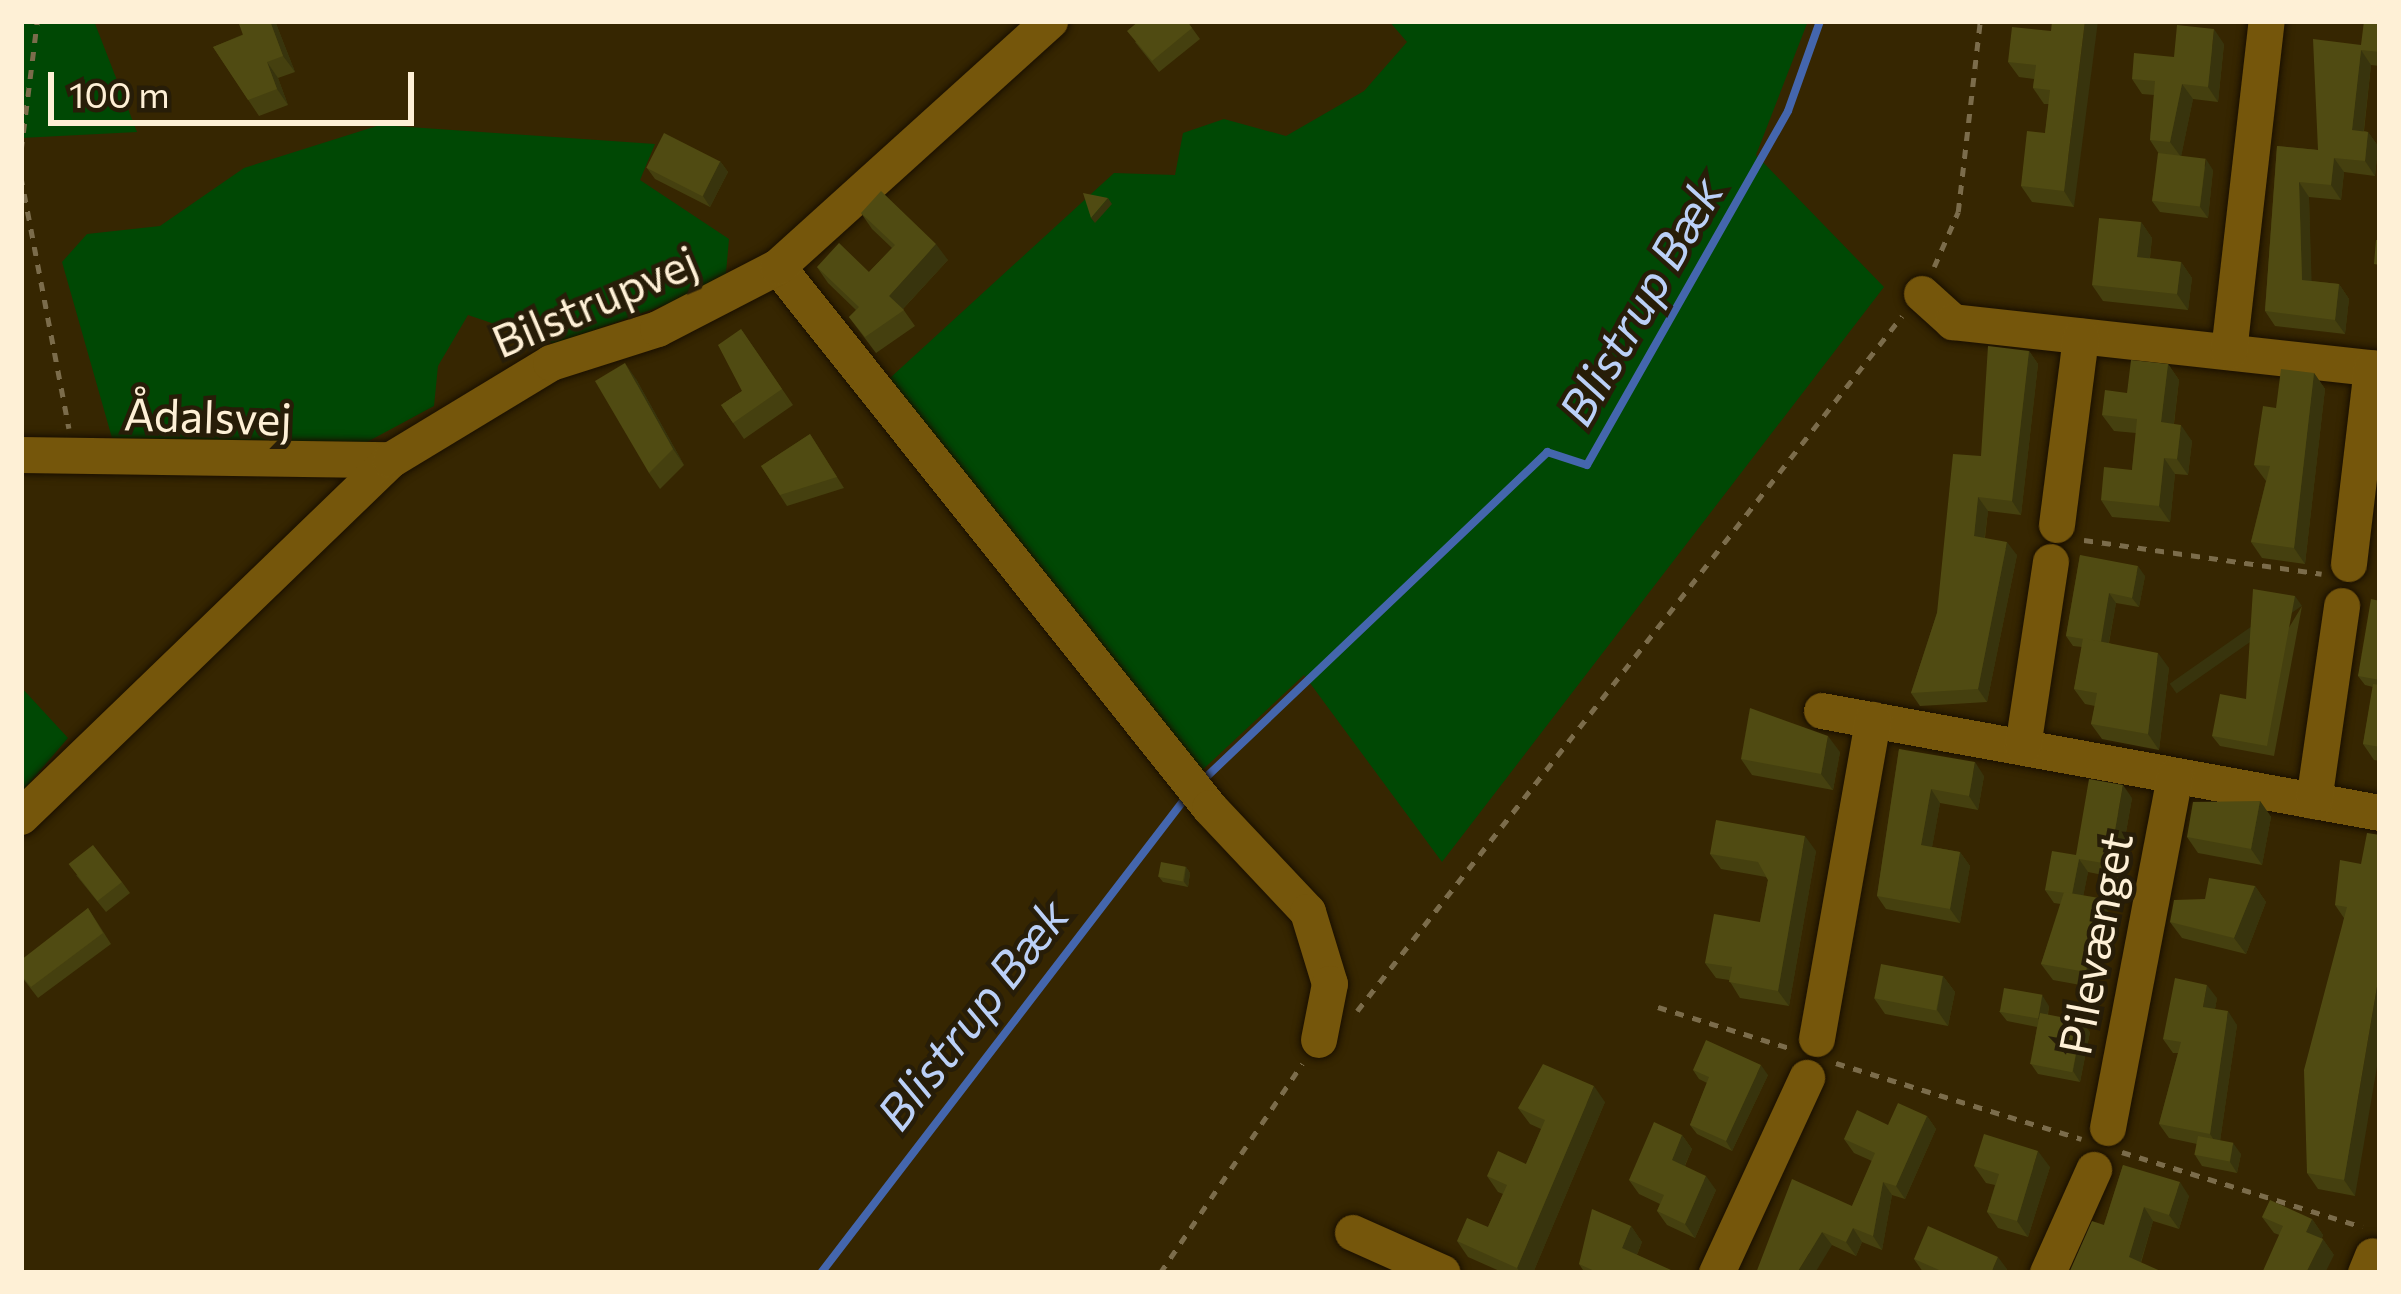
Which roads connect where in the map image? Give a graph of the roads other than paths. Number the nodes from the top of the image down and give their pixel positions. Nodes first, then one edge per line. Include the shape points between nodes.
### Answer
1 (1050, 21) edge
2 (2267, 21) edge
3 (778, 267) junction
4 (1922, 294) road end
5 (2081, 337) junction
6 (2229, 352) junction
7 (2376, 369) edge
8 (21, 455) edge
9 (391, 460) junction
10 (1822, 711) dead end
11 (1873, 720) junction
12 (2023, 748) junction
13 (2175, 776) junction
14 (2314, 801) junction
15 (2380, 813) edge
16 (21, 817) edge
17 (1319, 1040) road end
18 (2108, 1128) dead end
19 (2094, 1170) dead end
20 (1353, 1233) dead end
21 (1443, 1273) edge
22 (1717, 1273) edge
23 (2048, 1273) edge

1 - 3 street, Bilstrupvej
2 - 6 street
3 - 9 street, Bilstrupvej via 658,328 551,363
3 - 17 street via 1210,808 1308,912 1330,984
4 - 5 street via 1953,322
5 - 6 street
5 - 12 street via 2062,542
6 - 7 street
7 - 14 street
8 - 9 street, Ådalsvej
9 - 16 street, Bilstrupvej
10 - 11 street, Pilevænget
11 - 12 street, Pilevænget
11 - 22 street via 1809,1056
12 - 13 street, Pilevænget
13 - 14 street, Pilevænget
13 - 18 street, Pilevænget
14 - 15 street, Pilevænget
19 - 23 street
20 - 21 street

